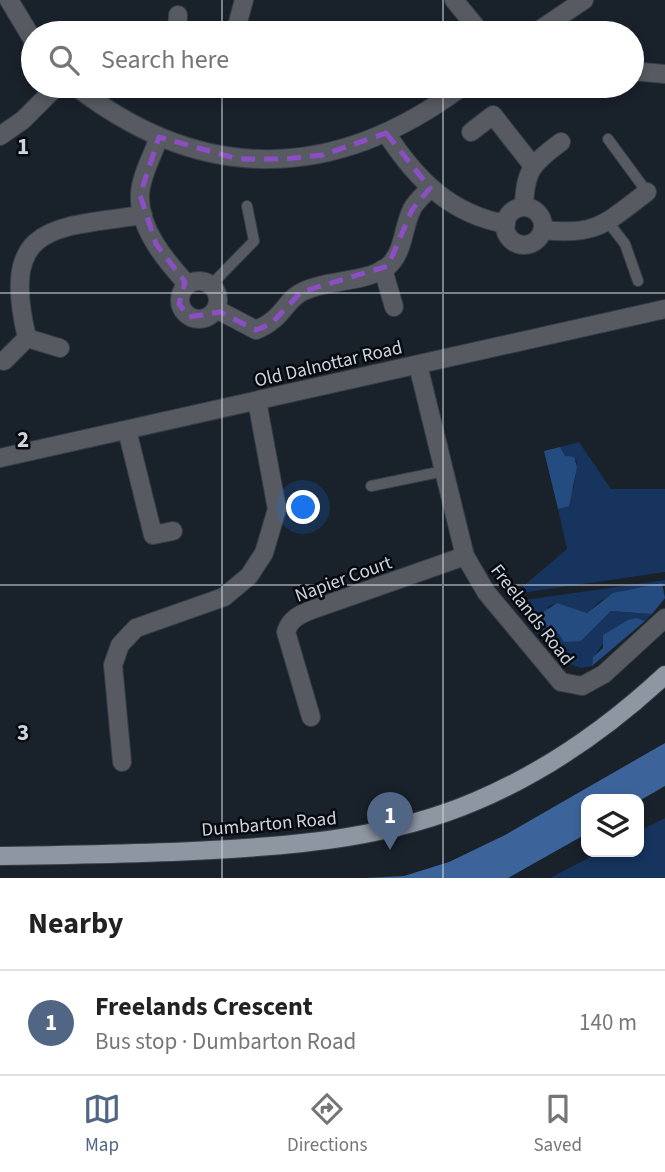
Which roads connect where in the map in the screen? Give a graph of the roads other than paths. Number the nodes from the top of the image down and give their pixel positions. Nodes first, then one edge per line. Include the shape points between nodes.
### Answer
1 (9, 0) edge
2 (244, 0) edge
3 (454, 0) edge
4 (584, 0) edge
5 (178, 15) dead end
6 (22, 21) edge
7 (178, 21) edge
8 (238, 21) edge
9 (471, 21) edge
10 (553, 21) edge
11 (644, 72) edge
12 (665, 74) edge
13 (45, 98) edge
14 (92, 98) edge
15 (447, 98) edge
16 (471, 132) dead end
17 (386, 133) junction
18 (0, 136) edge
19 (159, 137) junction
20 (608, 139) dead end
21 (561, 142) dead end
22 (533, 166) junction
23 (430, 188) junction
24 (647, 192) joint
25 (247, 206) dead end
26 (524, 207) junction
27 (143, 215) junction
28 (608, 222) junction
29 (506, 224) junction
30 (543, 230) junction
31 (383, 269) junction
32 (638, 281) dead end
33 (187, 284) junction
34 (211, 285) junction
35 (394, 307) dead end
36 (216, 309) junction
37 (665, 309) edge
38 (27, 338) junction
39 (60, 348) dead end
40 (4, 361) dead end
41 (418, 365) junction
42 (257, 401) junction
43 (127, 430) junction
44 (0, 458) edge
45 (444, 471) junction
46 (371, 486) dead end
47 (173, 531) dead end
48 (465, 556) junction
49 (665, 618) edge
50 (665, 675) edge
51 (310, 718) dead end
52 (122, 762) dead end
53 (0, 856) edge

1 - 6 street
2 - 8 street
3 - 9 street
4 - 10 street
5 - 7 street
11 - 12 street
13 - 18 street
14 - 19 street
15 - 17 street
16 - 22 street via 493,115
17 - 19 street via 323,155 284,159 238,159
17 - 23 street
19 - 27 street via 142,180
20 - 24 lane
21 - 22 street
22 - 26 street via 525,181
23 - 29 street via 459,209
23 - 31 street via 412,210 398,253
24 - 28 street
25 - 34 lane via 254,241
26 - 29 street via 511,213
26 - 30 street via 540,216
27 - 33 street via 167,262
27 - 38 street via 59,227 24,256 17,274 17,299
28 - 30 street via 571,233
28 - 32 lane via 625,244
29 - 30 street via 509,238 520,245 533,243
31 - 35 street
31 - 36 street via 301,292 271,324 256,330
33 - 34 street via 204,281
33 - 36 street via 179,304 189,317 204,319
34 - 36 street via 218,297
37 - 41 street, Old Dalnottar Road
38 - 39 street
38 - 40 street
41 - 42 street, Old Dalnottar Road
41 - 45 street, Freelands Road
42 - 43 street, Old Dalnottar Road
42 - 52 street via 277,509 264,553 249,576 224,597 136,628 120,645 113,665
43 - 44 street, Old Dalnottar Road
43 - 47 street via 153,535
45 - 46 lane
45 - 48 street, Freelands Road
48 - 49 street, Freelands Road via 486,592 561,682 582,686 604,674
48 - 51 street, Napier Court via 314,609 288,624 286,632
50 - 53 main road, Dumbarton Road via 595,733 542,768 476,801 401,826 290,845 121,855

